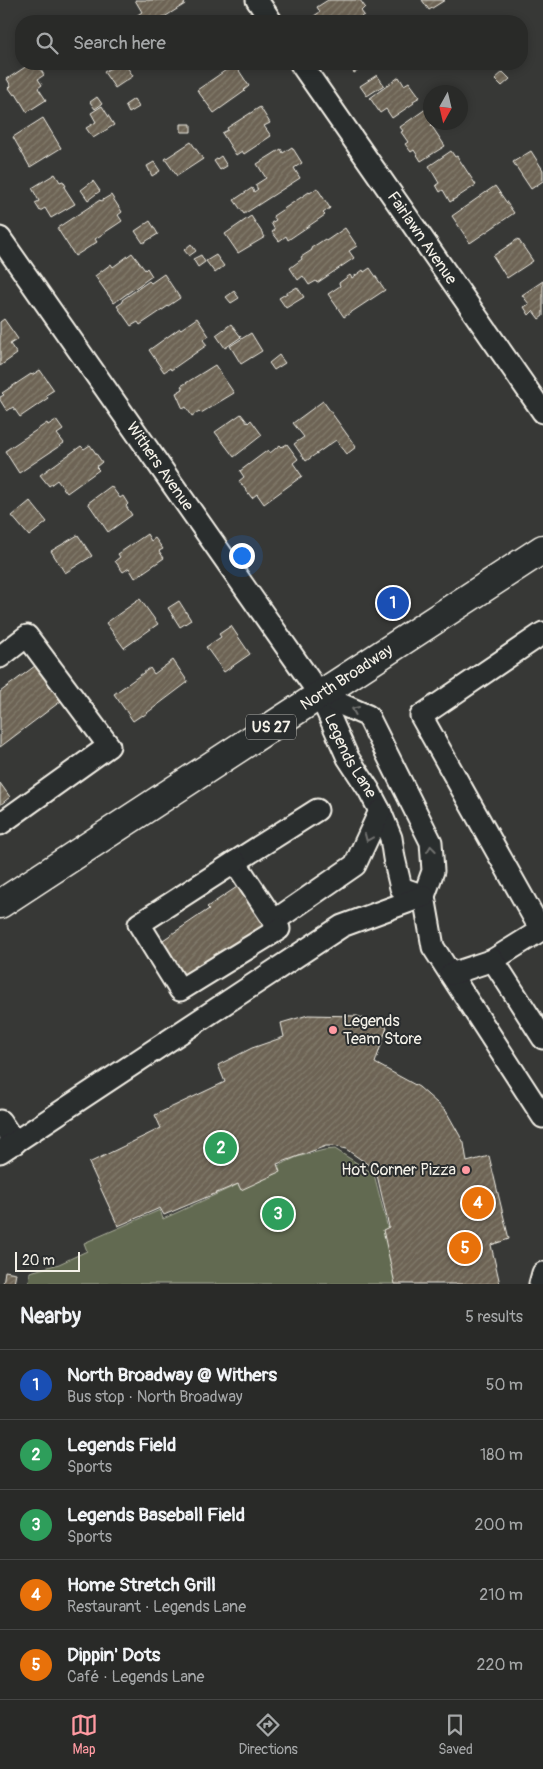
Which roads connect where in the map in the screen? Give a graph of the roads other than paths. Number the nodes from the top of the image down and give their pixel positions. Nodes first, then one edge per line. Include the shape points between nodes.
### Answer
1 (257, 0) edge
2 (267, 15) edge
3 (305, 70) edge
4 (0, 238) edge
5 (543, 412) edge
6 (543, 549) edge
7 (543, 633) edge
8 (0, 657) edge
9 (320, 695) junction
10 (317, 810) dead end
11 (380, 811) junction
12 (0, 824) edge
13 (235, 862) junction
14 (424, 896) junction
15 (0, 904) edge
16 (277, 925) junction
17 (542, 929) edge
18 (296, 957) junction
19 (493, 960) junction
20 (450, 974) junction
21 (543, 1038) edge
22 (543, 1117) edge
23 (0, 1121) edge
24 (7, 1147) edge
25 (543, 1273) edge
26 (540, 1284) edge

1 - 2 street
3 - 5 street, Fairlawn Avenue
4 - 9 street, Withers Avenue
6 - 9 main road, North Broadway / US 27
7 - 17 street via 421,716
8 - 12 street via 27,636 109,746
9 - 11 street, Legends Lane via 348,758
14 -> 9 street, Legends Lane via 433,870 431,842 368,716
9 - 15 main road, North Broadway / US 27
10 - 13 street
11 - 14 street, Legends Lane via 391,838 401,888
11 -> 16 street via 355,865
13 - 16 street
13 - 16 street via 139,924 180,990
14 - 18 street via 342,926
14 - 20 street, Legends Lane via 433,947
16 - 18 street
17 - 19 street
18 - 24 street
19 - 20 street
19 - 21 street
20 - 22 street, Legends Lane
23 - 24 street
25 - 26 street

